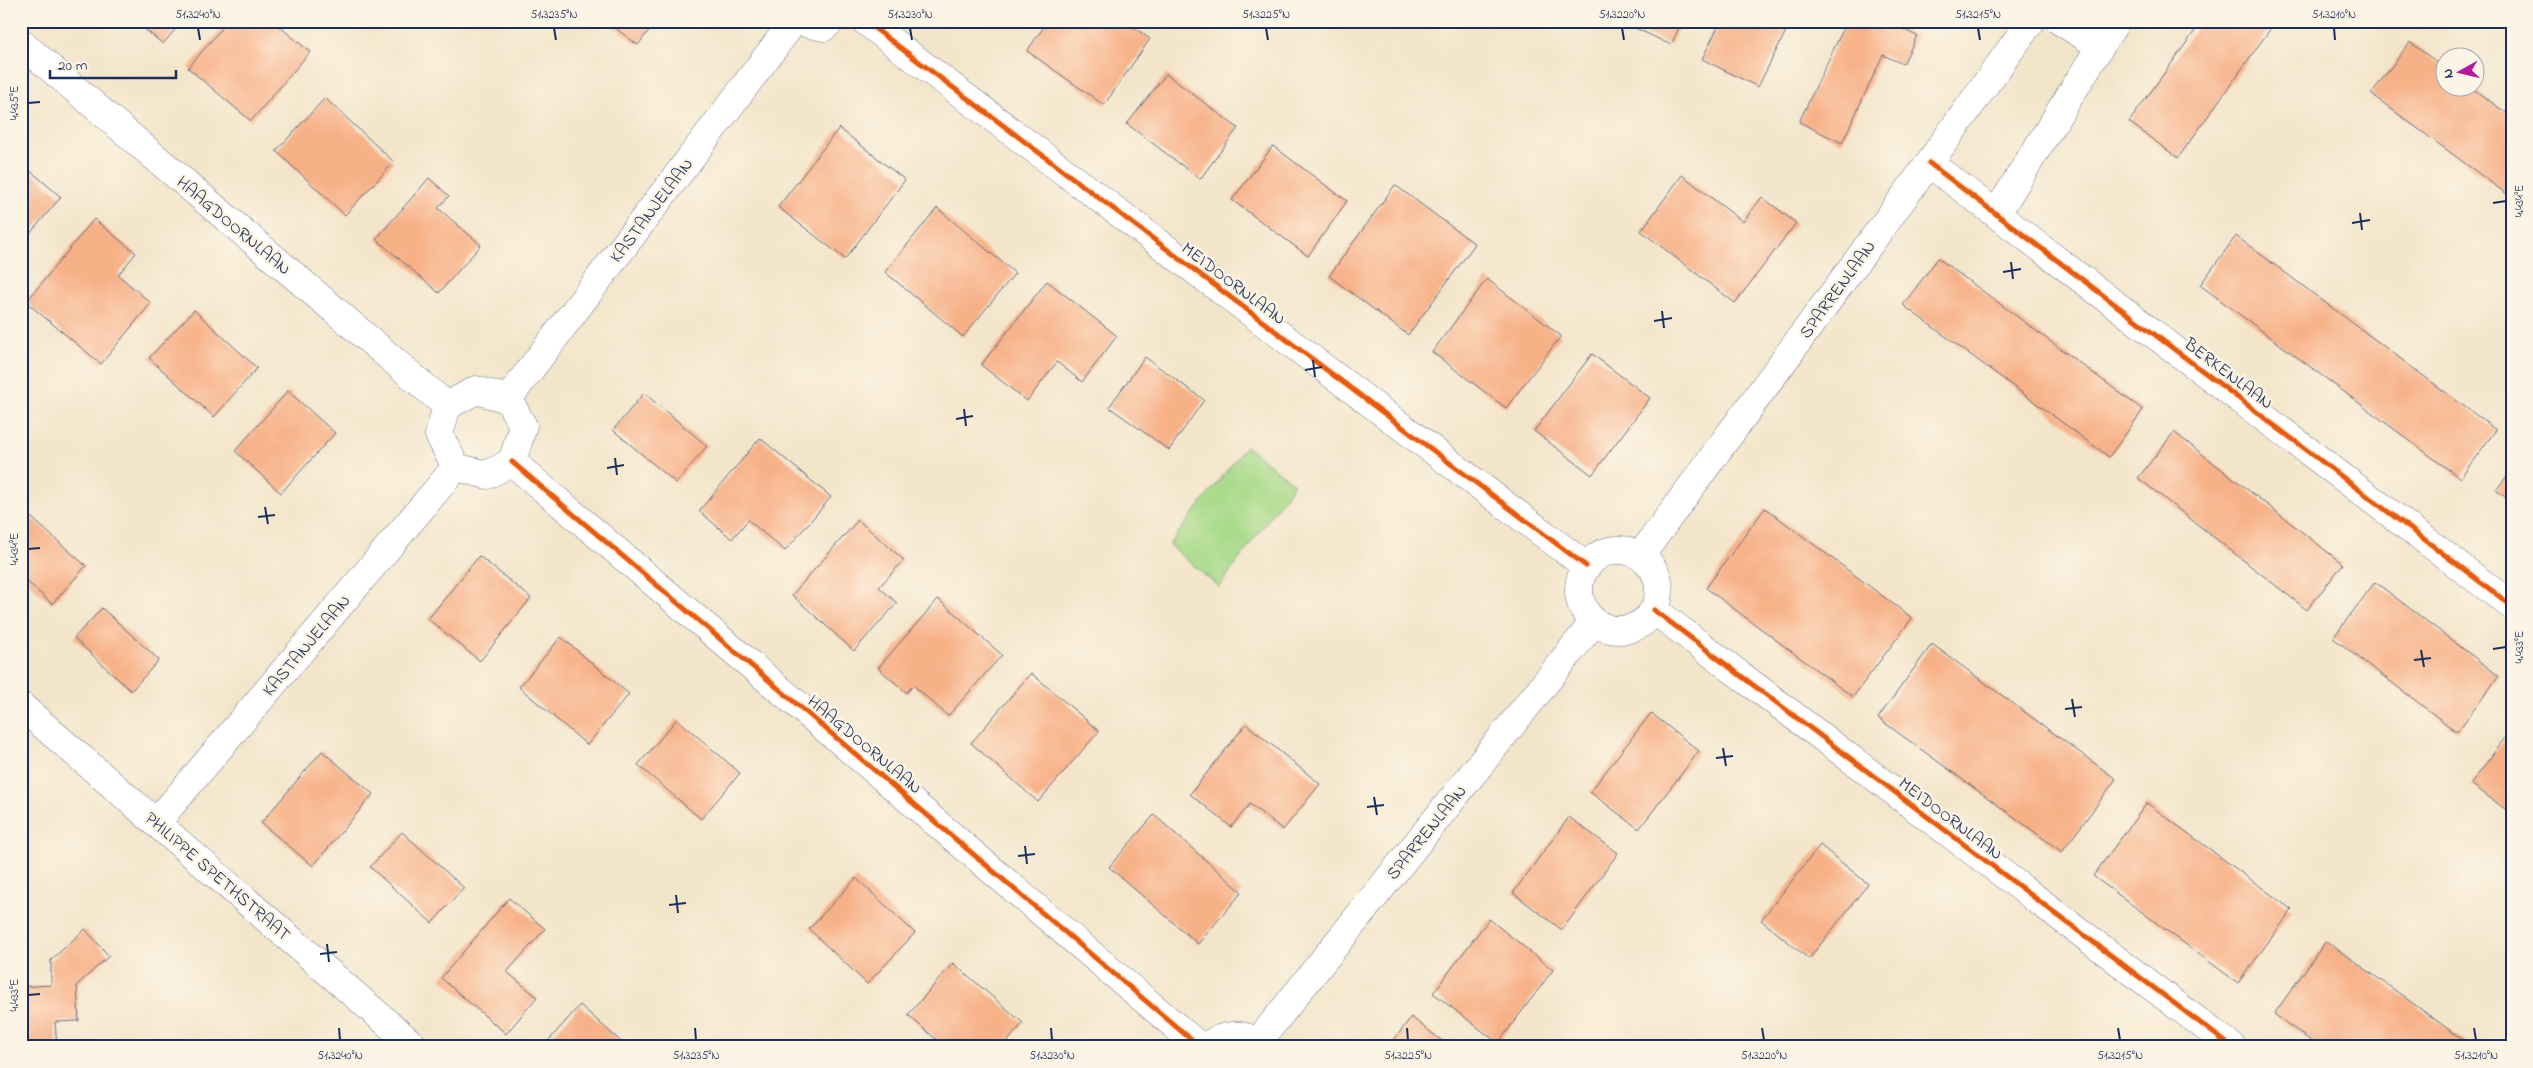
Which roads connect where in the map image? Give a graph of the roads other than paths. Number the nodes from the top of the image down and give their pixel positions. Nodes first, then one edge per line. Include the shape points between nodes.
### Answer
1 (795, 21) edge
2 (831, 21) edge
3 (865, 21) edge
4 (2031, 21) edge
5 (2060, 21) edge
6 (2116, 21) edge
7 (21, 44) edge
8 (2100, 46) junction
9 (1929, 163) junction
10 (1997, 213) junction
11 (508, 399) junction
12 (447, 406) junction
13 (512, 462) junction
14 (456, 467) junction
15 (1641, 555) junction
16 (1586, 566) junction
17 (2512, 606) edge
18 (1654, 610) junction
19 (1594, 622) junction
20 (21, 706) edge
21 (156, 822) junction
22 (1260, 1044) edge
23 (415, 1047) edge
24 (1200, 1047) edge
25 (1205, 1047) edge
26 (2232, 1047) edge

1 - 2 street via 824,27
1 - 11 street, KASTANJELAAN
3 - 16 street, MEIDOORNLAAN
4 - 9 street, SPARRENLAAN
5 - 8 street
6 - 8 street
7 - 12 street, HAAGDOORNLAAN
8 - 10 street
9 - 10 street, BERKENLAAN
9 - 15 street, SPARRENLAAN
10 - 17 street, BERKENLAAN
11 - 12 street via 476,390
11 - 13 street via 523,426
12 - 14 street via 439,435
13 - 14 street via 487,475
13 - 24 street, HAAGDOORNLAAN
14 - 21 street, KASTANJELAAN
15 - 16 street via 1615,549 1599,554
15 - 18 street via 1658,576 1659,593
16 - 19 street via 1578,594 1583,610
18 - 19 street via 1639,625 1626,630 1609,629
18 - 26 street, MEIDOORNLAAN
19 - 22 street, SPARRENLAAN
20 - 21 street, PHILIPPE SPETHSTRAAT
21 - 23 street, PHILIPPE SPETHSTRAAT
22 - 25 street via 1247,1036 1231,1035 1218,1038

